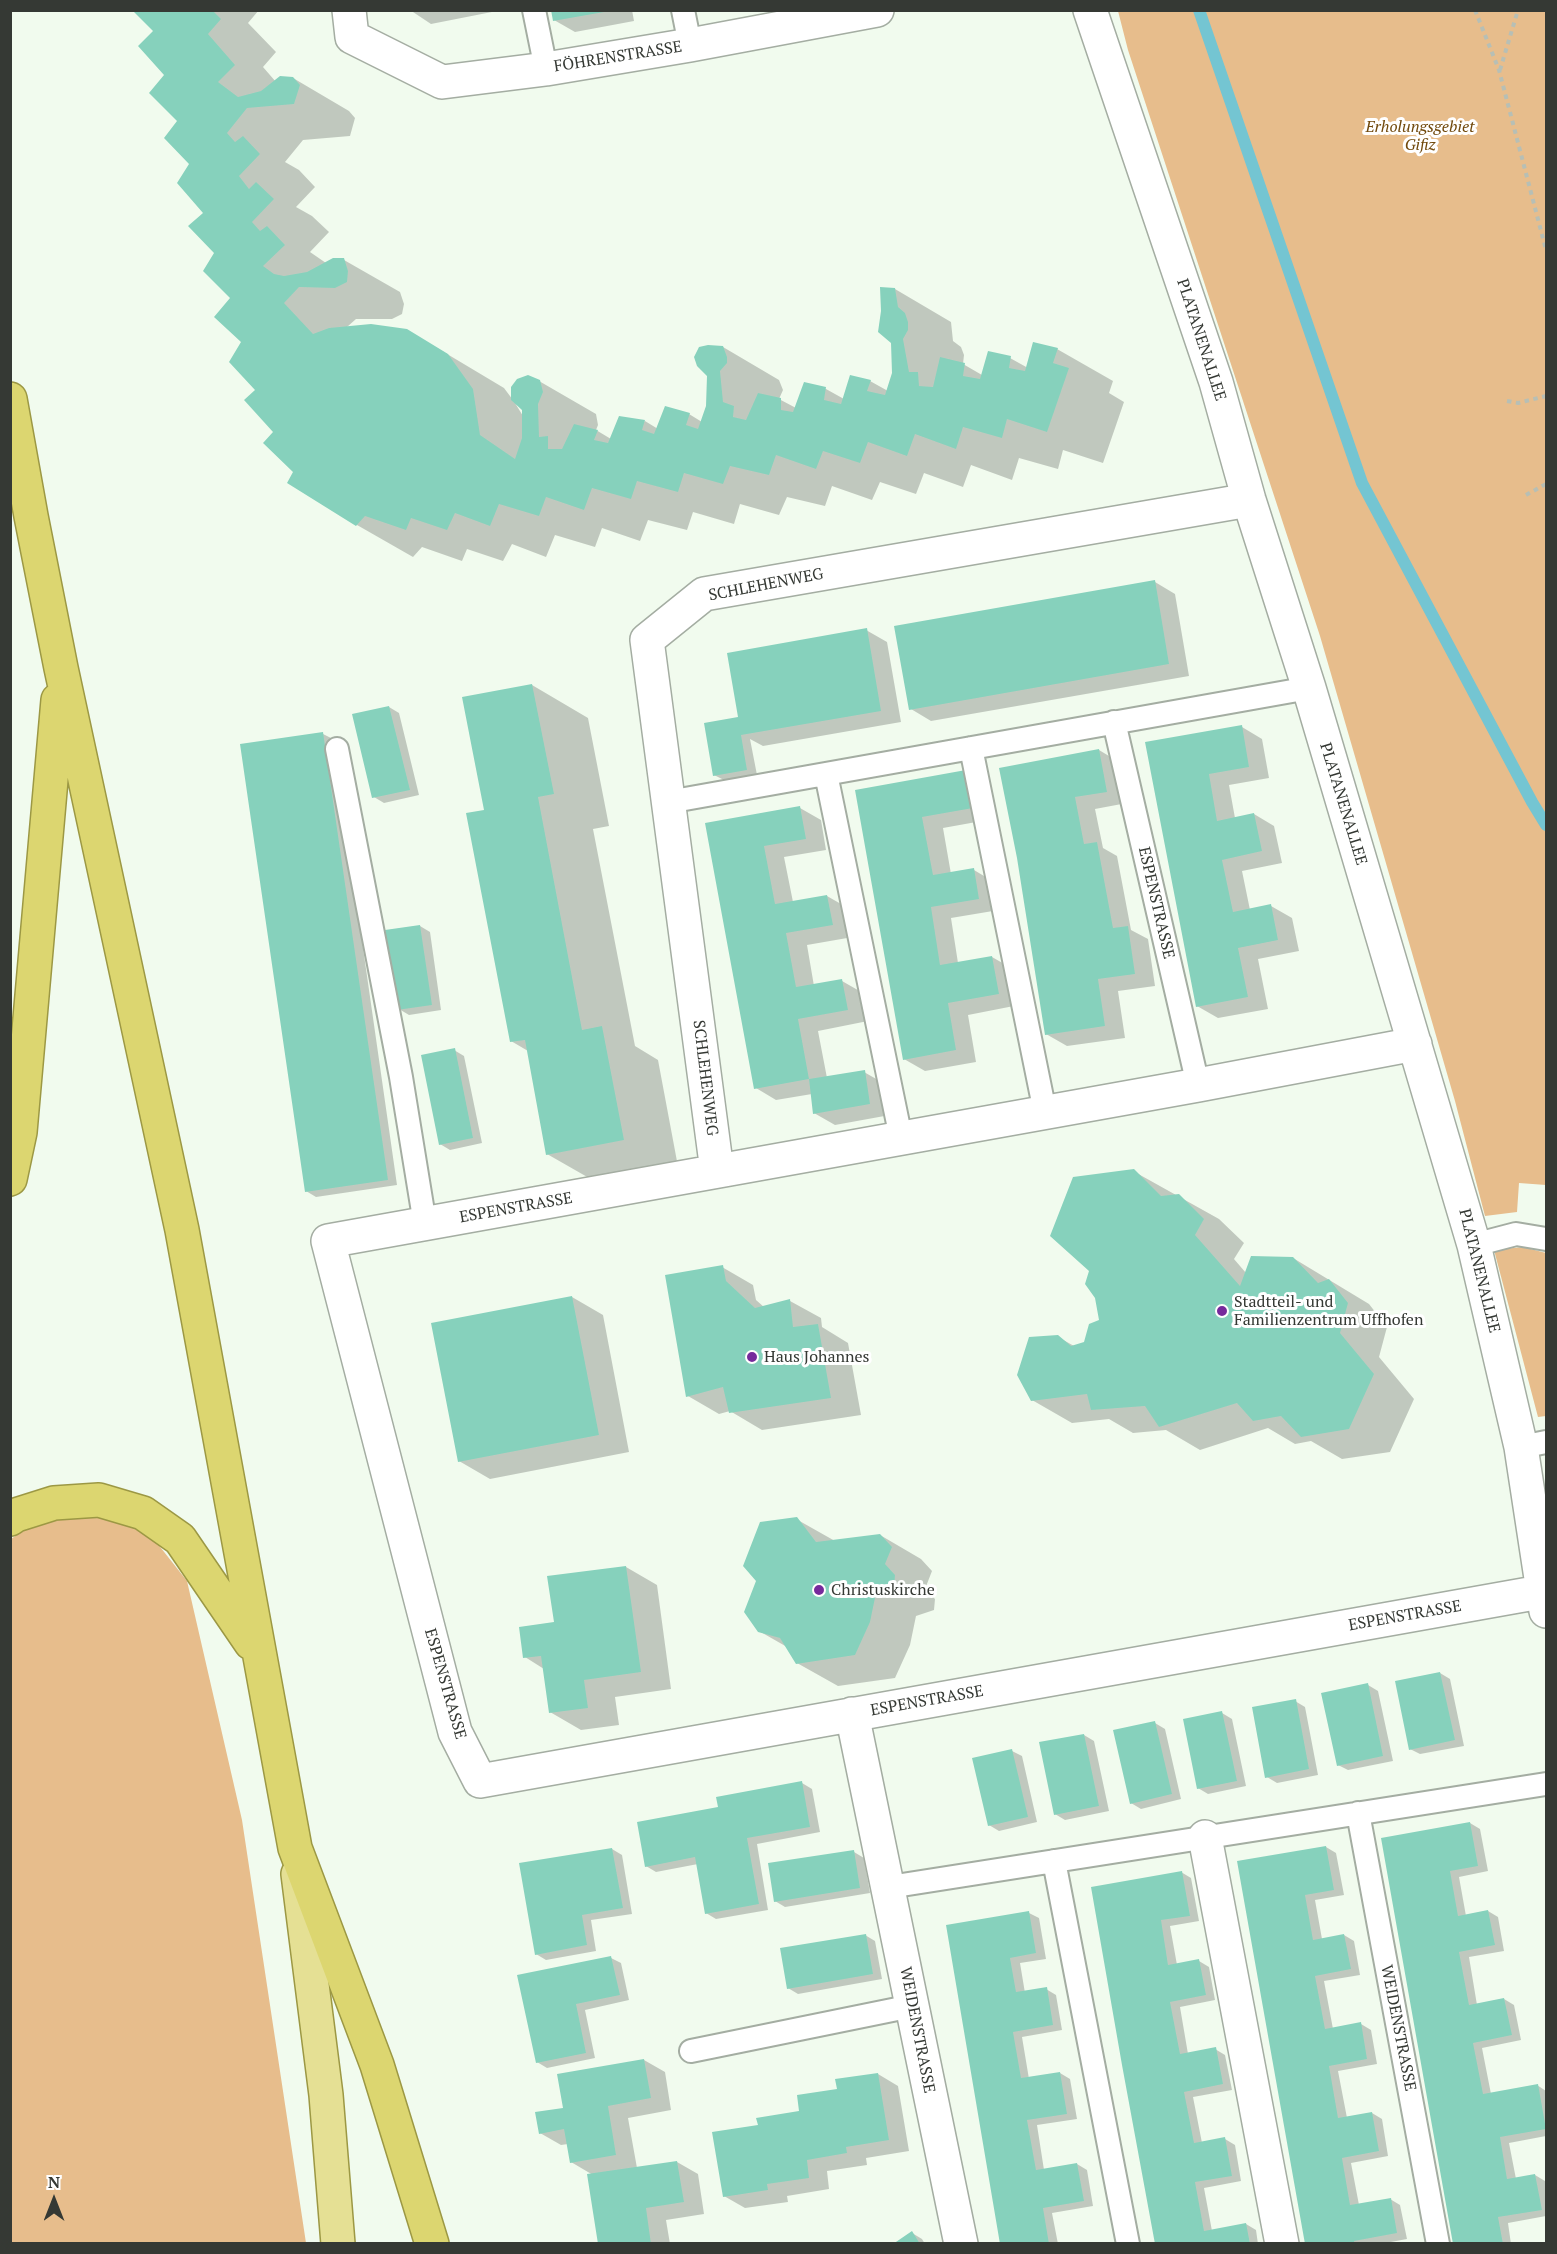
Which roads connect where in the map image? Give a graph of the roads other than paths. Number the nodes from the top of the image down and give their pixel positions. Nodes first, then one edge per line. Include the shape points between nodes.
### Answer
1 (349, 10) edge
2 (534, 10) edge
3 (683, 10) edge
4 (877, 10) edge
5 (1090, 10) edge
6 (836, 14) edge
7 (690, 45) junction
8 (546, 69) junction
9 (10, 399) edge
10 (1249, 500) junction
11 (62, 668) junction
12 (1309, 688) junction
13 (1114, 722) junction
14 (971, 748) junction
15 (338, 749) dead end
16 (826, 774) junction
17 (668, 802) junction
18 (1414, 1044) junction
19 (1198, 1085) junction
20 (1045, 1112) junction
21 (901, 1138) junction
22 (717, 1171) junction
23 (10, 1179) edge
24 (425, 1224) junction
25 (1546, 1239) edge
26 (1474, 1245) junction
27 (1534, 1444) edge
28 (10, 1519) edge
29 (1545, 1598) edge
30 (259, 1654) junction
31 (852, 1714) junction
32 (1546, 1784) edge
33 (1358, 1813) junction
34 (1204, 1837) junction
35 (295, 1848) junction
36 (1054, 1861) junction
37 (888, 1887) junction
38 (912, 2006) junction
39 (691, 2051) dead end
40 (338, 2244) edge
41 (432, 2244) edge
42 (961, 2244) edge
43 (1128, 2244) edge
44 (1282, 2244) edge
45 (1438, 2244) edge

1 - 8 street, FÖHRENSTRASSE via 352,37 442,82
2 - 8 lane, FÖHRENSTRASSE
3 - 7 lane, FÖHRENSTRASSE
4 - 6 street, FÖHRENSTRASSE
5 - 10 street, PLATANENALLEE via 1216,382
6 - 7 street, FÖHRENSTRASSE
7 - 8 street, FÖHRENSTRASSE
9 - 11 highway
10 - 12 street, PLATANENALLEE
10 - 17 street, SCHLEHENWEG via 704,594 647,640
11 - 23 highway via 20,1132
11 - 30 highway via 182,1230
12 - 13 lane
12 - 18 street, PLATANENALLEE
13 - 14 lane
13 - 19 lane, ESPENSTRASSE
14 - 16 lane
14 - 20 lane
15 - 24 lane
16 - 17 lane
16 - 21 lane
17 - 22 street, SCHLEHENWEG
18 - 19 street, ESPENSTRASSE
18 - 26 street, PLATANENALLEE
19 - 20 street, ESPENSTRASSE
20 - 21 street, ESPENSTRASSE
21 - 22 street, ESPENSTRASSE
22 - 24 street, ESPENSTRASSE
24 - 31 street, ESPENSTRASSE via 328,1241 455,1732 480,1781
25 - 26 lane via 1516,1234
26 - 27 street, PLATANENALLEE
27 - 29 street, PLATANENALLEE
28 - 30 highway via 54,1503 99,1500 143,1513 180,1539
29 - 31 street, ESPENSTRASSE
30 - 35 highway
31 - 37 street, WEIDENSTRASSE
32 - 33 lane
33 - 34 lane
33 - 45 lane, WEIDENSTRASSE
34 - 36 lane
34 - 44 street
35 - 40 main road via 326,2095
35 - 41 highway via 377,2065
36 - 37 lane
36 - 43 lane
37 - 38 street, WEIDENSTRASSE
38 - 39 lane
38 - 42 street, WEIDENSTRASSE

